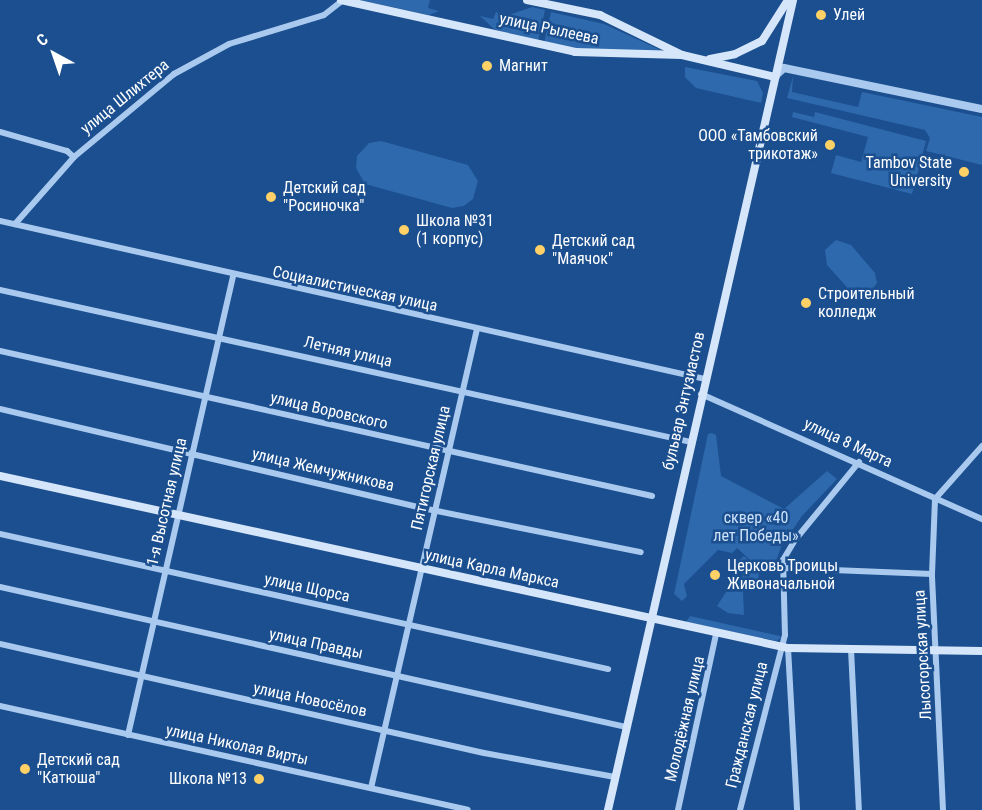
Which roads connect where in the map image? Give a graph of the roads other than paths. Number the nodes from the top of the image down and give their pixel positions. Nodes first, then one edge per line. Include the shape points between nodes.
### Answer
1 (342, 0) edge
2 (527, 0) edge
3 (790, 0) edge
4 (682, 55) junction
5 (701, 60) junction
6 (775, 77) junction
7 (982, 109) edge
8 (0, 132) edge
9 (74, 157) junction
10 (0, 221) edge
11 (15, 224) junction
12 (233, 276) junction
13 (0, 290) edge
14 (477, 329) junction
15 (219, 337) junction
16 (0, 351) edge
17 (705, 379) junction
18 (462, 392) junction
19 (701, 394) junction
20 (205, 397) junction
21 (0, 409) edge
22 (691, 442) junction
23 (982, 446) edge
24 (449, 452) junction
25 (192, 453) junction
26 (859, 462) junction
27 (0, 476) edge
28 (652, 496) dead end
29 (935, 499) junction
30 (435, 511) junction
31 (178, 516) junction
32 (982, 519) edge
33 (0, 534) edge
34 (641, 552) dead end
35 (783, 568) junction
36 (422, 570) junction
37 (165, 571) junction
38 (932, 574) junction
39 (0, 587) edge
40 (651, 618) junction
41 (154, 621) junction
42 (410, 624) junction
43 (717, 634) junction
44 (0, 644) edge
45 (785, 647) junction
46 (850, 649) junction
47 (937, 651) junction
48 (982, 651) edge
49 (608, 669) dead end
50 (398, 674) junction
51 (142, 676) junction
52 (0, 706) edge
53 (626, 727) junction
54 (384, 730) junction
55 (128, 735) junction
56 (615, 777) junction
57 (371, 788) junction
58 (468, 810) edge
59 (608, 810) edge
60 (678, 810) edge
61 (740, 810) edge
62 (797, 810) edge
63 (858, 810) edge
64 (943, 810) edge

1 - 4 main road, улица Рылеева via 575,52
1 - 9 street, улица Шлихтера via 324,15 268,29 198,58 142,97
2 - 4 main road, улица Рылеева via 615,20
3 - 5 main road via 762,41 735,54
3 - 6 main road, бульвар Энтузиастов
4 - 5 main road, улица Рылеева
5 - 6 main road, улица Рылеева
6 - 7 street, улица Рылеева via 784,68
6 - 17 main road, бульвар Энтузиастов
8 - 9 street via 67,151
9 - 11 street, улица Шлихтера
10 - 11 street, Социалистическая улица
11 - 12 street, Социалистическая улица
12 - 14 street, Социалистическая улица
12 - 15 street, 1-я Высотная улица
13 - 15 street, Летняя улица
14 - 17 street, Социалистическая улица
14 - 18 street, Пятигорская улица
15 - 18 street, Летняя улица
15 - 20 street, 1-я Высотная улица
16 - 20 street, улица Воровского
17 - 19 main road, бульвар Энтузиастов
18 - 22 street, Летняя улица
18 - 24 street, Пятигорская улица
19 - 22 main road, бульвар Энтузиастов
19 - 26 street, улица 8 Марта
20 - 24 street, улица Воровского
20 - 25 street, 1-я Высотная улица
21 - 25 street, улица Жемчужникова
22 - 40 main road, бульвар Энтузиастов
23 - 29 street
24 - 28 street, улица Воровского
24 - 30 street, Пятигорская улица
25 - 30 street, улица Жемчужникова
25 - 31 street, 1-я Высотная улица
26 - 29 street, улица 8 Марта
26 - 35 street via 795,540
27 - 31 main road, улица Карла Маркса
29 - 32 street, улица 8 Марта
29 - 38 street, Лысогорская улица
30 - 34 street, улица Жемчужникова
30 - 36 street, Пятигорская улица
31 - 36 main road, улица Карла Маркса
31 - 37 street, 1-я Высотная улица
33 - 37 street, улица Щорса
35 - 38 street
35 - 45 street
36 - 40 main road, улица Карла Маркса
36 - 42 street, Пятигорская улица
37 - 41 street, 1-я Высотная улица
37 - 42 street, улица Щорса
38 - 47 street, Лысогорская улица
39 - 41 street, улица Правды
40 - 43 main road, улица Карла Маркса
40 - 53 main road, бульвар Энтузиастов
41 - 50 street, улица Правды
41 - 51 street, 1-я Высотная улица
42 - 49 street, улица Щорса
42 - 50 street, Пятигорская улица
43 - 45 main road, улица Карла Маркса
43 - 60 street, Молодёжная улица
44 - 51 street, улица Новосёлов
45 - 46 main road, улица Карла Маркса
45 - 61 street, Гражданская улица
45 - 62 street
46 - 47 main road, улица Карла Маркса
46 - 63 street
47 - 48 main road, улица Карла Маркса
47 - 64 street, Лысогорская улица
50 - 53 street, улица Правды
50 - 54 street, Пятигорская улица
51 - 54 street, улица Новосёлов
51 - 55 street, 1-я Высотная улица
52 - 55 street, улица Николая Вирты
53 - 56 main road, бульвар Энтузиастов
54 - 56 street, улица Новосёлов
54 - 57 street, Пятигорская улица
55 - 57 street, улица Николая Вирты
56 - 59 main road, бульвар Энтузиастов
57 - 58 street, улица Николая Вирты

